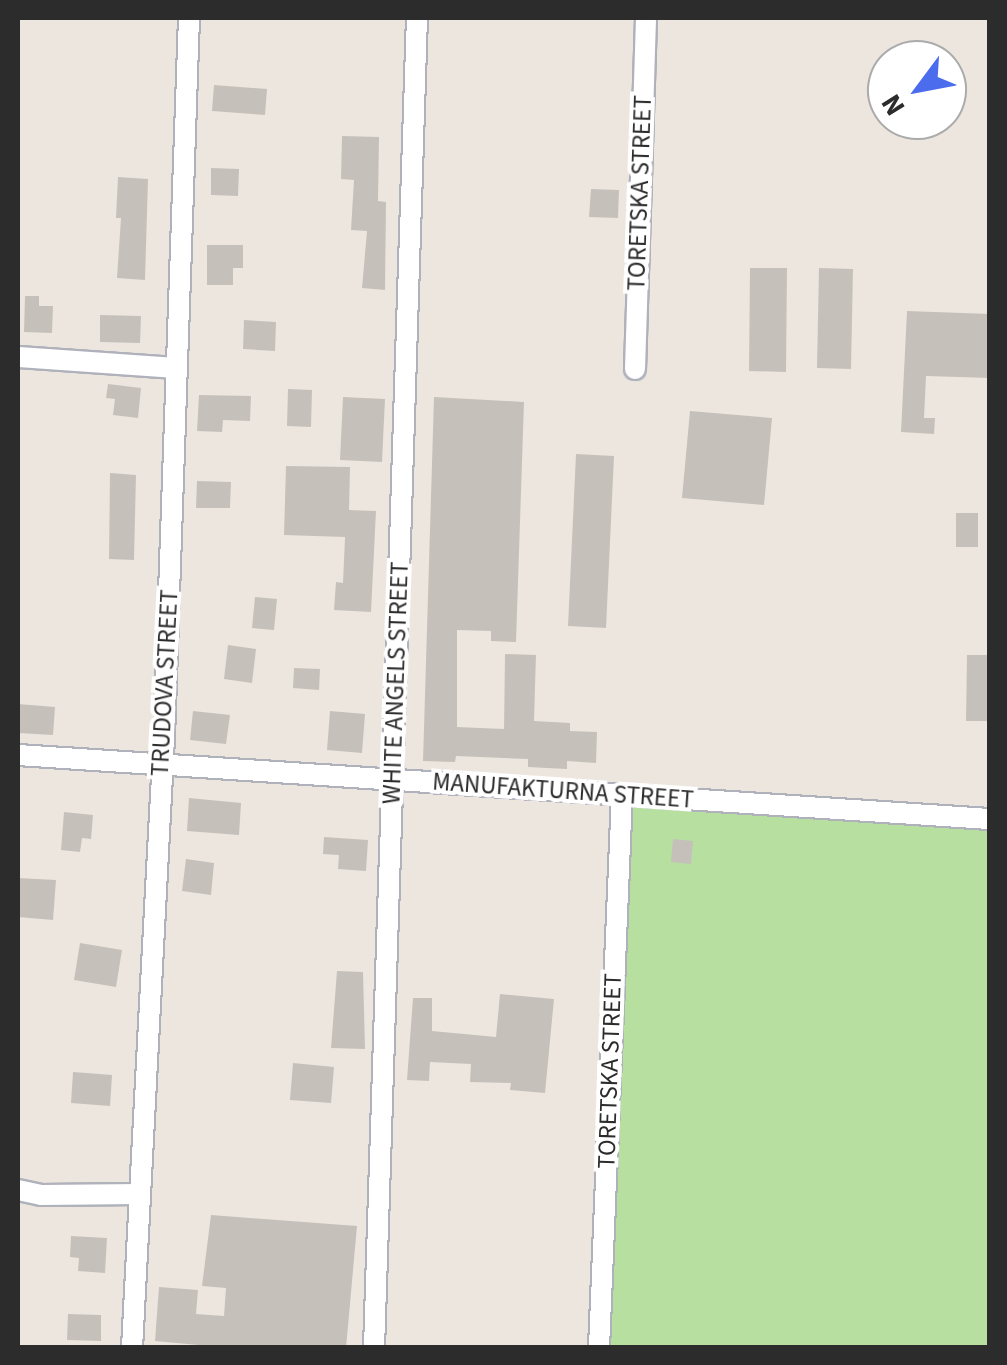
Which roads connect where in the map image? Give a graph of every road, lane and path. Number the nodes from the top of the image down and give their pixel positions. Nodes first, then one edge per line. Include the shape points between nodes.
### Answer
1 (189, 18) edge
2 (417, 18) edge
3 (646, 18) edge
4 (18, 356) edge
5 (177, 368) junction
6 (635, 370) dead end
7 (18, 754) edge
8 (162, 764) junction
9 (393, 780) junction
10 (622, 794) junction
11 (990, 819) edge
12 (18, 1190) edge
13 (140, 1194) junction
14 (132, 1348) edge
15 (374, 1348) edge
16 (599, 1348) edge

1 - 5 street, TRUDOVA STREET
2 - 9 street, WHITE ANGELS STREET
3 - 6 street, TORETSKA STREET
4 - 5 street
5 - 8 street, TRUDOVA STREET
7 - 8 street, MANUFAKTURNA STREET
8 - 9 street, MANUFAKTURNA STREET
8 - 13 street, TRUDOVA STREET
9 - 10 street, MANUFAKTURNA STREET
9 - 15 street, WHITE ANGELS STREET
10 - 11 street, MANUFAKTURNA STREET
10 - 16 street, TORETSKA STREET
12 - 13 street
13 - 14 street, TRUDOVA STREET

